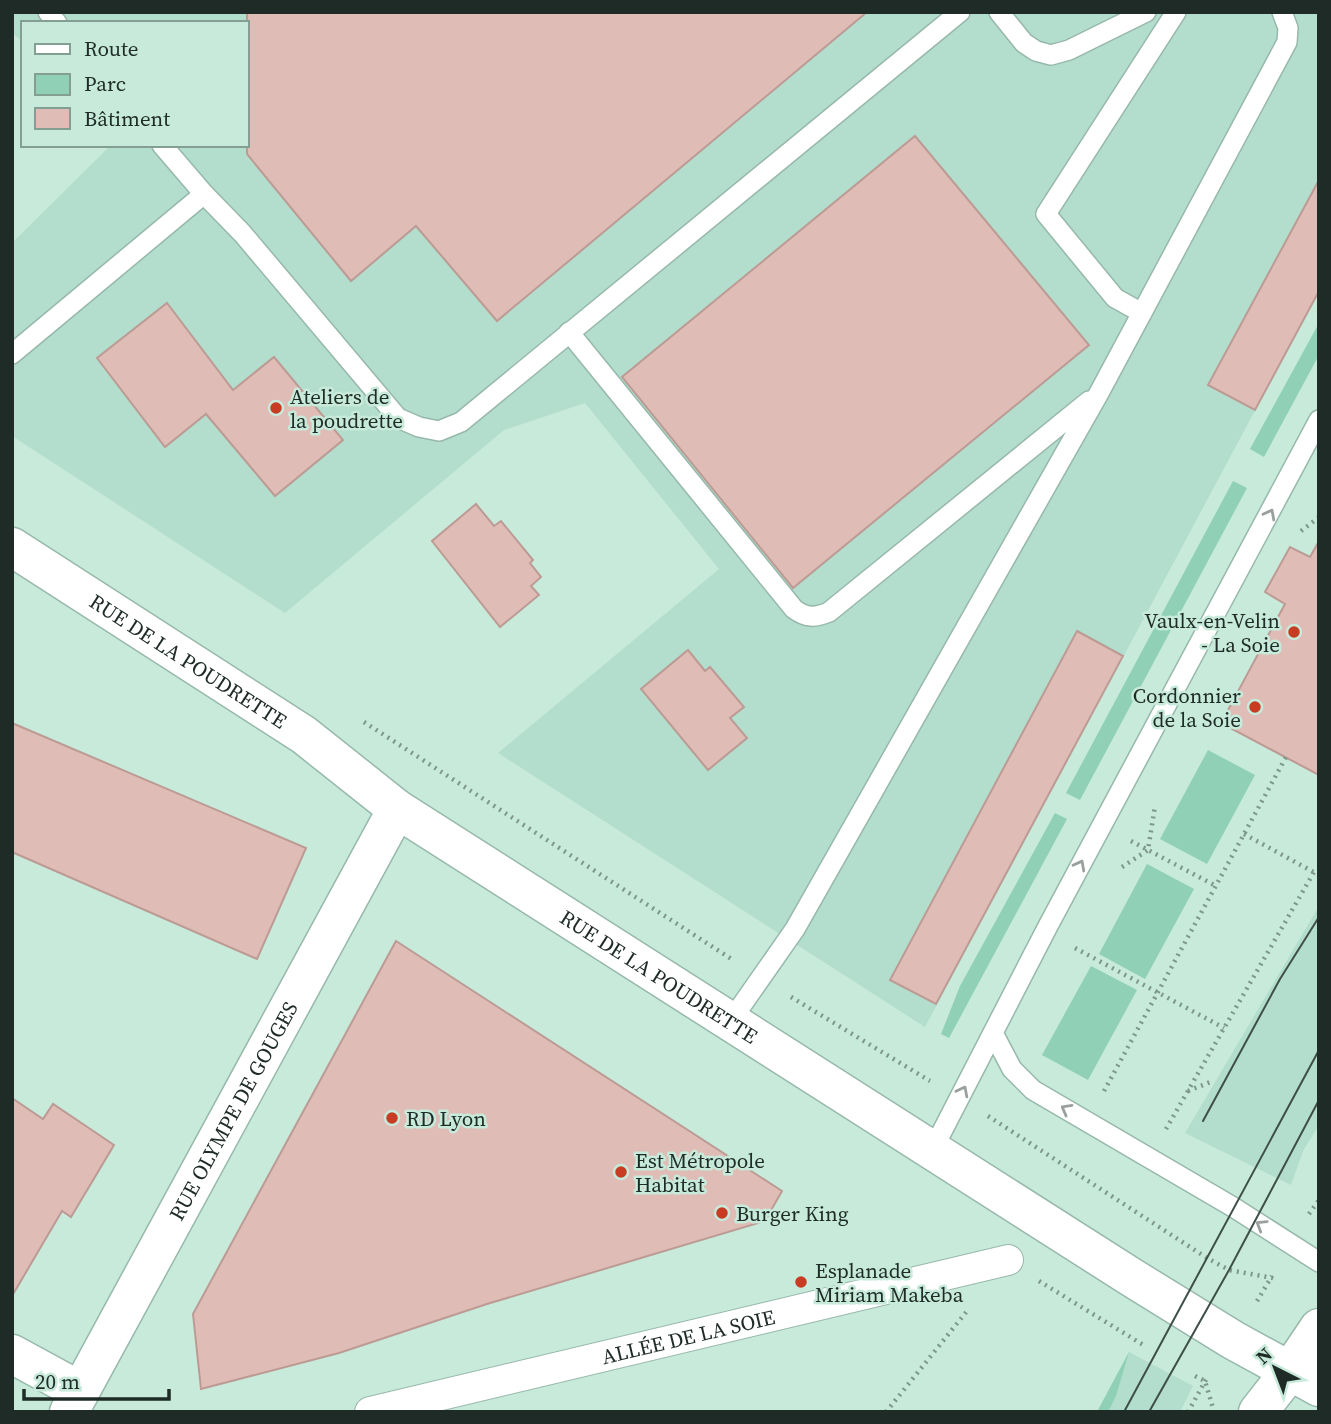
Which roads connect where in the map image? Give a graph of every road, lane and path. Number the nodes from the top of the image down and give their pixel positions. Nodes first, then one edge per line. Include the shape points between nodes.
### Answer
1 (960, 12) edge
2 (999, 12) edge
3 (1146, 12) edge
4 (1176, 12) edge
5 (1282, 12) edge
6 (164, 147) edge
7 (204, 194) junction
8 (1142, 313) junction
9 (569, 332) junction
10 (12, 354) edge
11 (1099, 393) junction
12 (1319, 420) edge
13 (12, 547) edge
14 (362, 720) dead end
15 (1286, 757) dead end
16 (1157, 797) dead end
17 (397, 809) junction
18 (1244, 834) junction
19 (1128, 839) dead end
20 (1148, 850) junction
21 (1115, 871) dead end
22 (1316, 873) edge
23 (1216, 886) junction
24 (1068, 945) dead end
25 (760, 978) junction
26 (1158, 992) junction
27 (730, 1022) junction
28 (1224, 1028) junction
29 (993, 1033) junction
30 (1213, 1081) dead end
31 (1187, 1091) junction
32 (960, 1098) junction
33 (1099, 1100) dead end
34 (1161, 1137) dead end
35 (932, 1151) junction
36 (1319, 1200) edge
37 (1310, 1214) dead end
38 (1008, 1260) junction
39 (1319, 1262) edge
40 (1271, 1277) dead end
41 (1319, 1328) edge
42 (1144, 1346) dead end
43 (12, 1354) edge
44 (1195, 1376) dead end
45 (1305, 1379) edge
46 (74, 1401) edge
47 (370, 1412) edge
48 (886, 1412) edge
49 (1214, 1412) edge
50 (1258, 1412) edge

1 - 9 lane
2 - 3 lane via 1024,43 1051,55
4 - 8 lane via 1046,214 1115,298
5 - 8 lane via 1287,42
6 - 7 lane
7 - 9 lane via 398,418 419,427 439,431 461,422
7 - 10 lane
8 - 11 lane
9 - 11 lane via 804,616 829,612
11 - 25 lane via 795,929
29 -> 12 lane
13 - 17 street, RUE DE LA POUDRETTE via 304,735
14 - 25 path
15 - 18 path
16 - 20 path
17 - 27 street, RUE DE LA POUDRETTE
17 - 46 street, RUE OLYMPE DE GOUGES
18 - 22 path
18 - 23 path
19 - 20 path
20 - 21 path
20 - 23 path
22 - 28 path
23 - 26 path
24 - 26 path
25 - 27 lane
25 - 32 path
26 - 28 path
26 - 33 path
27 - 35 street, RUE DE LA POUDRETTE
28 - 31 path
32 -> 29 lane
39 -> 29 lane via 1033,1090 1012,1069
30 - 31 path
31 - 34 path
32 - 35 lane
32 - 40 path via 1207,1258 1229,1270
35 - 45 street, RUE DE LA POUDRETTE via 1131,1278
36 - 37 path
38 - 42 path
38 - 47 street, ALLÉE DE LA SOIE
38 - 48 path
41 - 45 street
43 - 46 street
44 - 49 path via 1205,1381
45 - 50 street

